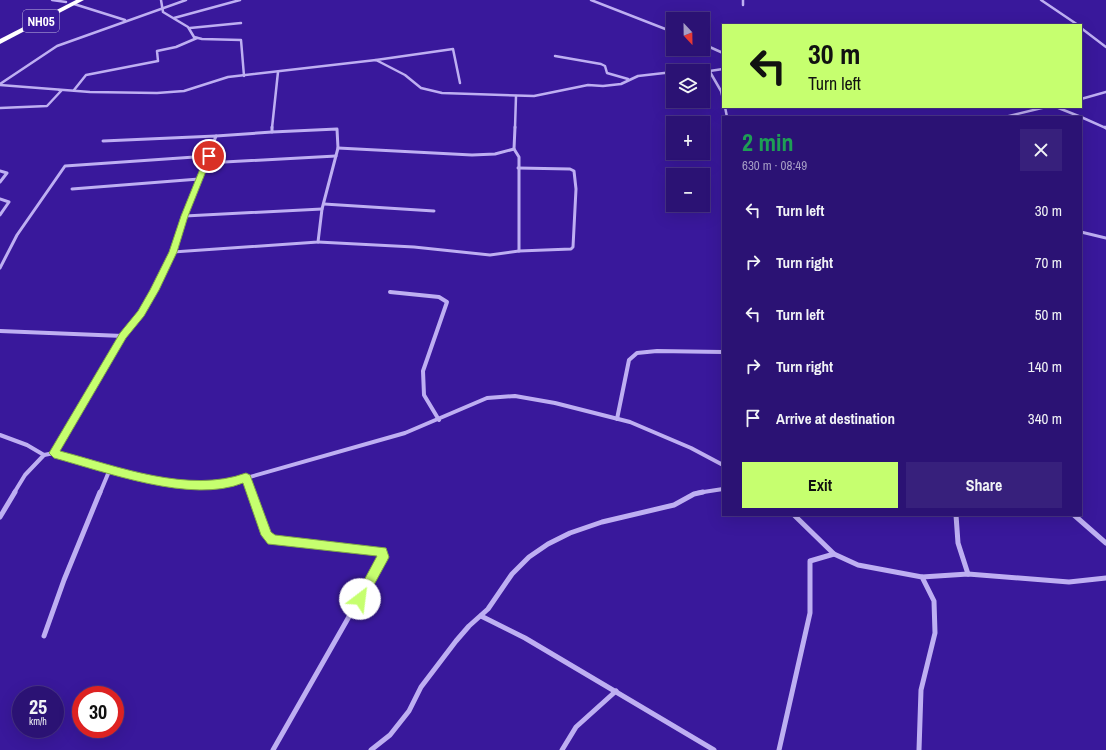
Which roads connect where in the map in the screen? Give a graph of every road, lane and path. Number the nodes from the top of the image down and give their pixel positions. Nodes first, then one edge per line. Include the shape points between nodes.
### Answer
1 (52, 0) edge
2 (81, 0) edge
3 (161, 0) edge
4 (186, 0) edge
5 (240, 0) edge
6 (591, 0) edge
7 (743, 0) edge
8 (1041, 0) edge
9 (70, 2) edge
10 (744, 5) dead end
11 (161, 8) junction
12 (174, 18) junction
13 (126, 20) junction
14 (241, 23) dead end
15 (1077, 24) edge
16 (190, 28) junction
17 (666, 29) edge
18 (1082, 29) edge
19 (0, 35) edge
20 (197, 38) junction
21 (0, 42) edge
22 (710, 47) edge
23 (1106, 47) edge
24 (722, 53) edge
25 (555, 56) dead end
26 (376, 60) junction
27 (722, 69) edge
28 (278, 72) junction
29 (710, 72) joint
30 (666, 73) edge
31 (244, 76) junction
32 (628, 79) junction
33 (460, 83) dead end
34 (0, 84) edge
35 (48, 89) junction
36 (74, 90) junction
37 (1106, 92) edge
38 (722, 95) edge
39 (516, 96) junction
40 (1082, 99) edge
41 (0, 108) edge
42 (1041, 108) edge
43 (1058, 108) edge
44 (1036, 109) joint
45 (1009, 116) edge
46 (1078, 116) edge
47 (1082, 117) edge
48 (1106, 128) edge
49 (272, 132) junction
50 (216, 136) junction
51 (103, 141) dead end
52 (338, 148) junction
53 (514, 149) junction
54 (209, 156) junction
55 (336, 156) junction
56 (206, 163) junction
57 (518, 168) junction
58 (0, 171) edge
59 (199, 179) junction
60 (0, 182) edge
61 (72, 189) dead end
62 (0, 199) edge
63 (324, 204) junction
64 (322, 209) junction
65 (434, 211) dead end
66 (0, 215) edge
67 (185, 216) junction
68 (1082, 232) edge
69 (1106, 238) edge
70 (318, 242) junction
71 (519, 251) junction
72 (173, 252) junction
73 (0, 268) edge
74 (390, 292) dead end
75 (0, 331) edge
76 (123, 336) junction
77 (722, 352) edge
78 (617, 419) junction
79 (439, 420) junction
80 (0, 435) edge
81 (54, 453) junction
82 (44, 455) junction
83 (722, 464) edge
84 (110, 469) junction
85 (246, 478) junction
86 (722, 489) edge
87 (795, 516) edge
88 (956, 516) edge
89 (1075, 516) edge
90 (0, 518) edge
91 (1106, 543) edge
92 (834, 554) junction
93 (968, 574) junction
94 (922, 577) junction
95 (1106, 578) edge
96 (480, 616) junction
97 (44, 636) dead end
98 (616, 691) junction
99 (273, 750) edge
100 (372, 750) edge
101 (562, 750) edge
102 (714, 750) edge
103 (779, 750) edge
104 (919, 750) edge

1 - 9 street
2 - 9 highway, NH05
3 - 11 street
4 - 11 street
5 - 12 street
6 - 17 street
7 - 10 street
8 - 15 street
9 - 13 street
9 - 19 highway, NH05
9 - 21 highway, NH05
11 - 12 street
11 - 13 street
12 - 16 street
13 - 34 street via 57,46
14 - 16 street
16 - 20 street
18 - 23 street
20 - 31 street via 241,40
20 - 36 street via 176,47 157,51 158,61 86,75
22 - 24 street
25 - 32 street via 601,64 605,66 607,73
26 - 28 street
26 - 33 street via 453,49
26 - 39 street via 405,75 421,88 442,94
27 - 29 street
28 - 31 street
28 - 49 street
29 - 38 street
30 - 32 street
31 - 36 street via 228,77 184,91 157,93
32 - 39 street via 621,84 588,85 534,96
34 - 35 street
35 - 36 street
35 - 41 street via 61,91 47,106
37 - 40 street
39 - 53 street
42 - 44 street
43 - 46 street
44 - 45 street
47 - 48 street
49 - 50 street
49 - 52 street via 337,129
50 - 51 street
50 - 54 street
52 - 53 street via 472,155 495,154
52 - 55 street
53 - 57 street via 519,157
54 - 56 street
54 - 73 street via 65,166 17,235
55 - 56 street
55 - 63 street
56 - 59 street
57 - 71 street
57 - 71 street via 570,169 576,174 573,247 567,251
58 - 60 street via 6,173
59 - 61 street
59 - 67 street
62 - 66 street via 9,202
63 - 64 street
63 - 65 street
64 - 67 street
64 - 70 street
67 - 72 street
68 - 69 street
70 - 71 street via 414,247 490,255
70 - 72 street
72 - 76 street via 141,313
74 - 79 street via 439,297 447,302 423,371 424,395
75 - 76 street
76 - 81 street
77 - 78 street via 637,353 629,360
78 - 79 street via 515,396 487,398
78 - 83 street via 691,448
79 - 85 street via 367,444
80 - 82 street via 27,445
81 - 82 street
81 - 84 street
82 - 90 street via 25,475
84 - 85 street via 155,480 206,486 231,484
84 - 97 street
85 - 99 street via 267,535 272,540 376,550 382,551 383,557
86 - 96 street via 694,494 674,504 596,524 548,544 529,557 512,574 488,609
87 - 92 street
88 - 93 street via 958,543
89 - 91 street
92 - 94 street via 858,565
92 - 103 street via 810,561 810,613
93 - 94 street
93 - 95 street via 1069,582
94 - 104 street via 934,601 935,633 921,690
96 - 98 street via 525,638
96 - 100 street via 421,687 409,711 390,735
98 - 101 street via 576,727
98 - 102 street

